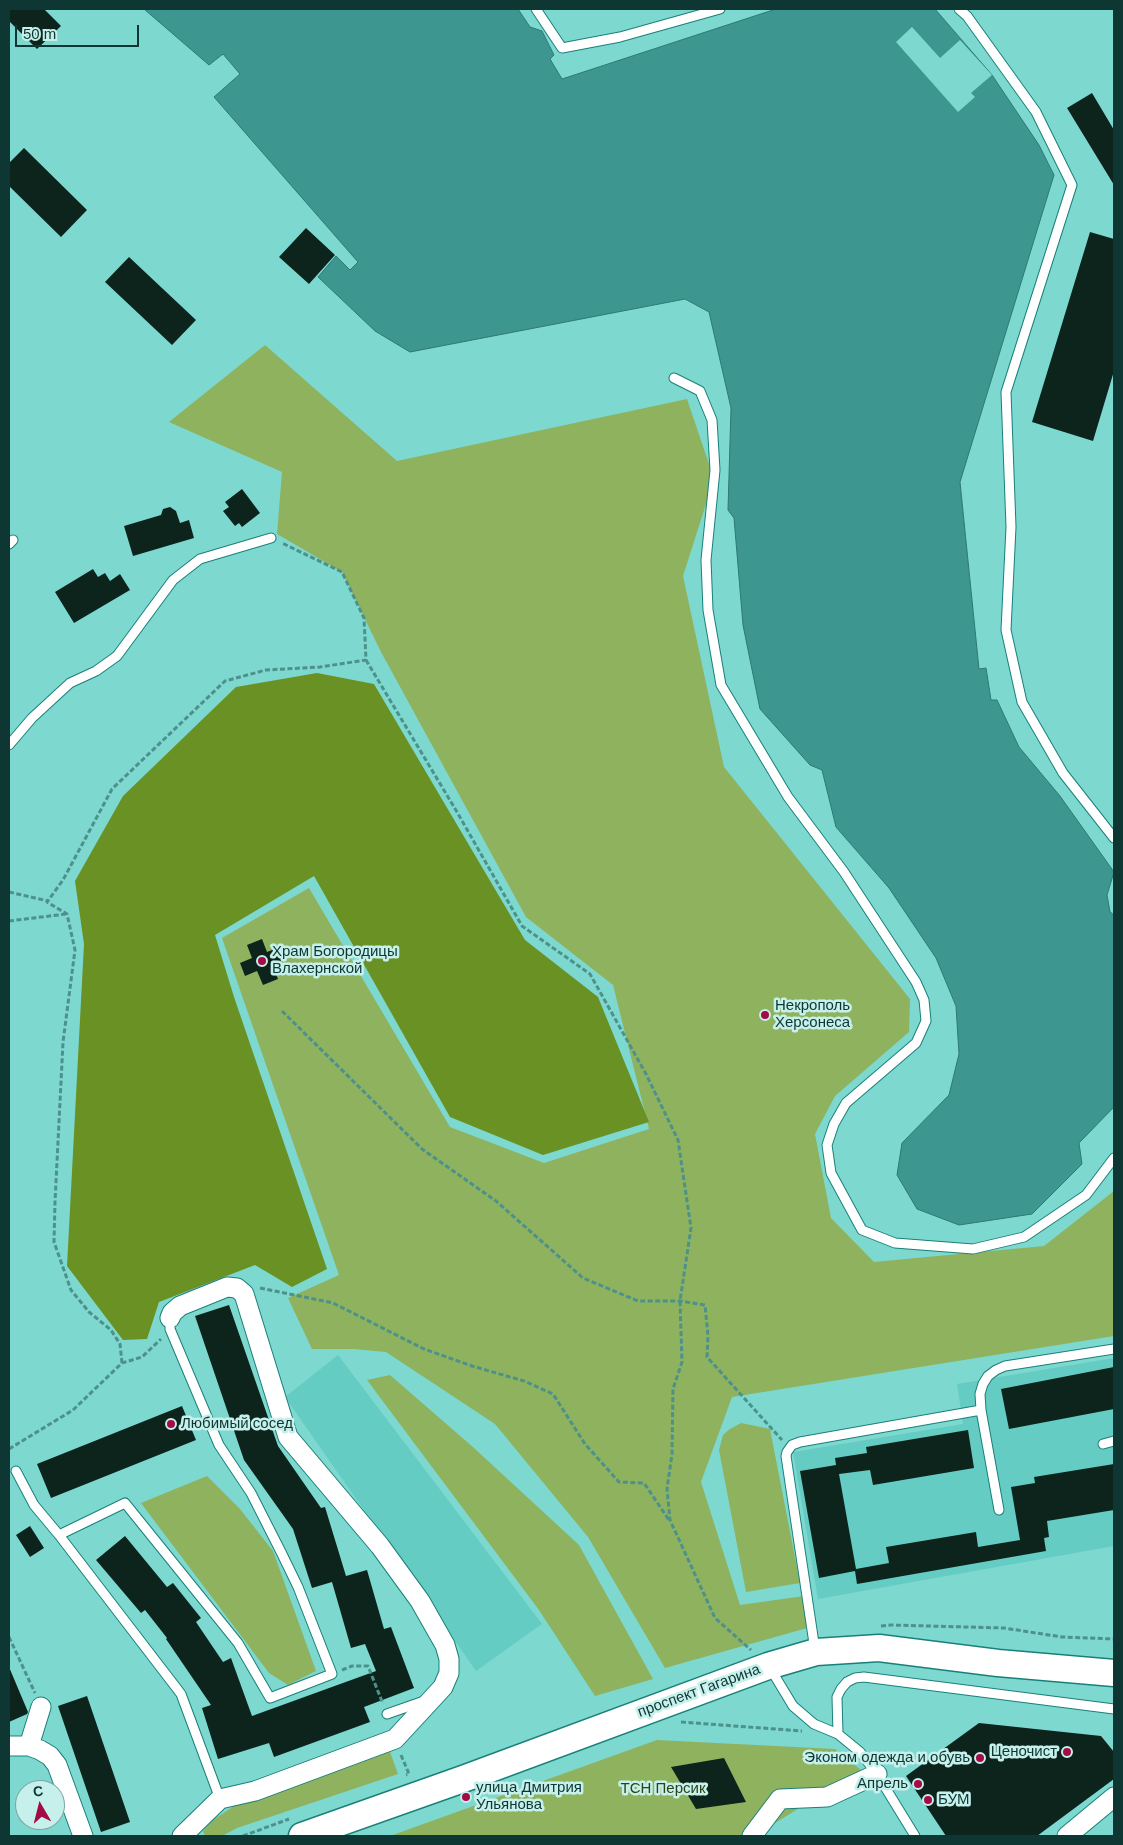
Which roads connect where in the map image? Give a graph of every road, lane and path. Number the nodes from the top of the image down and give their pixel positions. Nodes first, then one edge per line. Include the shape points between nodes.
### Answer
1 (536, 9) edge
2 (720, 9) edge
3 (959, 9) edge
4 (674, 378) dead end
5 (271, 538) joint
6 (366, 660) junction
7 (9, 745) edge
8 (1114, 838) edge
9 (9, 892) edge
10 (48, 901) junction
11 (67, 914) junction
12 (9, 921) edge
13 (282, 1011) dead end
14 (1114, 1158) edge
15 (237, 1288) junction
16 (680, 1301) junction
17 (170, 1324) junction
18 (1114, 1349) edge
19 (122, 1363) junction
20 (980, 1410) junction
21 (1114, 1441) edge
22 (1103, 1444) dead end
23 (9, 1448) edge
24 (789, 1448) junction
25 (16, 1471) dead end
26 (1000, 1510) dead end
27 (670, 1520) junction
28 (59, 1534) junction
29 (9, 1637) edge
30 (816, 1652) junction
31 (768, 1666) junction
32 (1114, 1673) edge
33 (332, 1674) junction
34 (433, 1698) junction
35 (41, 1707) joint
36 (1114, 1709) edge
37 (387, 1714) joint
38 (673, 1721) dead end
39 (838, 1734) junction
40 (395, 1739) junction
41 (9, 1746) edge
42 (29, 1746) junction
43 (877, 1774) junction
44 (401, 1777) dead end
45 (1114, 1797) edge
46 (220, 1799) junction
47 (83, 1836) edge
48 (182, 1836) edge
49 (302, 1836) edge
50 (752, 1836) edge
51 (914, 1836) edge
52 (1067, 1836) edge

1 - 2 lane via 562,48 620,37
3 - 8 lane via 1036,112 1072,185 1006,392 1011,527 1006,630 1022,702 1063,773
4 - 14 lane via 700,391 712,420 715,470 706,560 708,610 721,685 788,797 844,872 916,982 924,1000 926,1021 916,1043 846,1103 827,1145 831,1173 862,1230 895,1243 973,1249 1024,1237 1086,1195
5 - 6 path via 342,572 364,618
5 - 7 lane via 200,559 173,580 117,656 96,671 70,683 32,718
6 - 10 path via 266,670 226,681 112,789 63,880
6 - 16 path via 522,926 590,974 646,1074 678,1140 691,1228
9 - 10 path
10 - 11 path
11 - 12 path
11 - 19 path via 75,950 64,1042 54,1242 71,1290 88,1312 111,1330 120,1344
13 - 16 path via 422,1150 496,1201 583,1278 638,1301
15 - 17 street via 227,1287 180,1306 172,1313
15 - 27 path via 266,1288 333,1303 424,1349 554,1394 585,1444 619,1482 644,1483
15 - 34 street via 244,1294 288,1436 380,1546 420,1601 441,1638 449,1659 449,1674
16 - 24 path via 705,1305 708,1357
16 - 27 path via 682,1362 673,1389 672,1454 666,1489
17 - 19 path via 142,1357
17 - 33 lane via 219,1446 251,1493 298,1587
18 - 20 lane via 996,1370 983,1384
19 - 23 path via 73,1410
20 - 24 lane via 800,1442
20 - 26 lane
21 - 22 lane
24 - 30 lane via 786,1456
25 - 28 lane via 34,1505
27 - 31 path via 715,1618
28 - 33 lane via 125,1503 234,1638 270,1698
28 - 46 lane via 181,1694
29 - 35 path
30 - 31 main road, проспект Гагарина
30 - 32 main road, проспект Гагарина via 879,1648
31 - 39 lane via 793,1706 814,1724
31 - 49 main road, проспект Гагарина
33 - 37 path via 352,1666 368,1666
34 - 37 lane
34 - 40 street
35 - 42 street
36 - 39 lane via 864,1677 847,1682 837,1697
38 - 39 path
39 - 43 lane via 860,1752
40 - 44 path via 409,1774
40 - 46 street via 255,1791
41 - 42 street
42 - 47 street via 50,1756 57,1765
43 - 50 street via 827,1797 780,1799
43 - 51 lane
45 - 52 street
46 - 48 street

